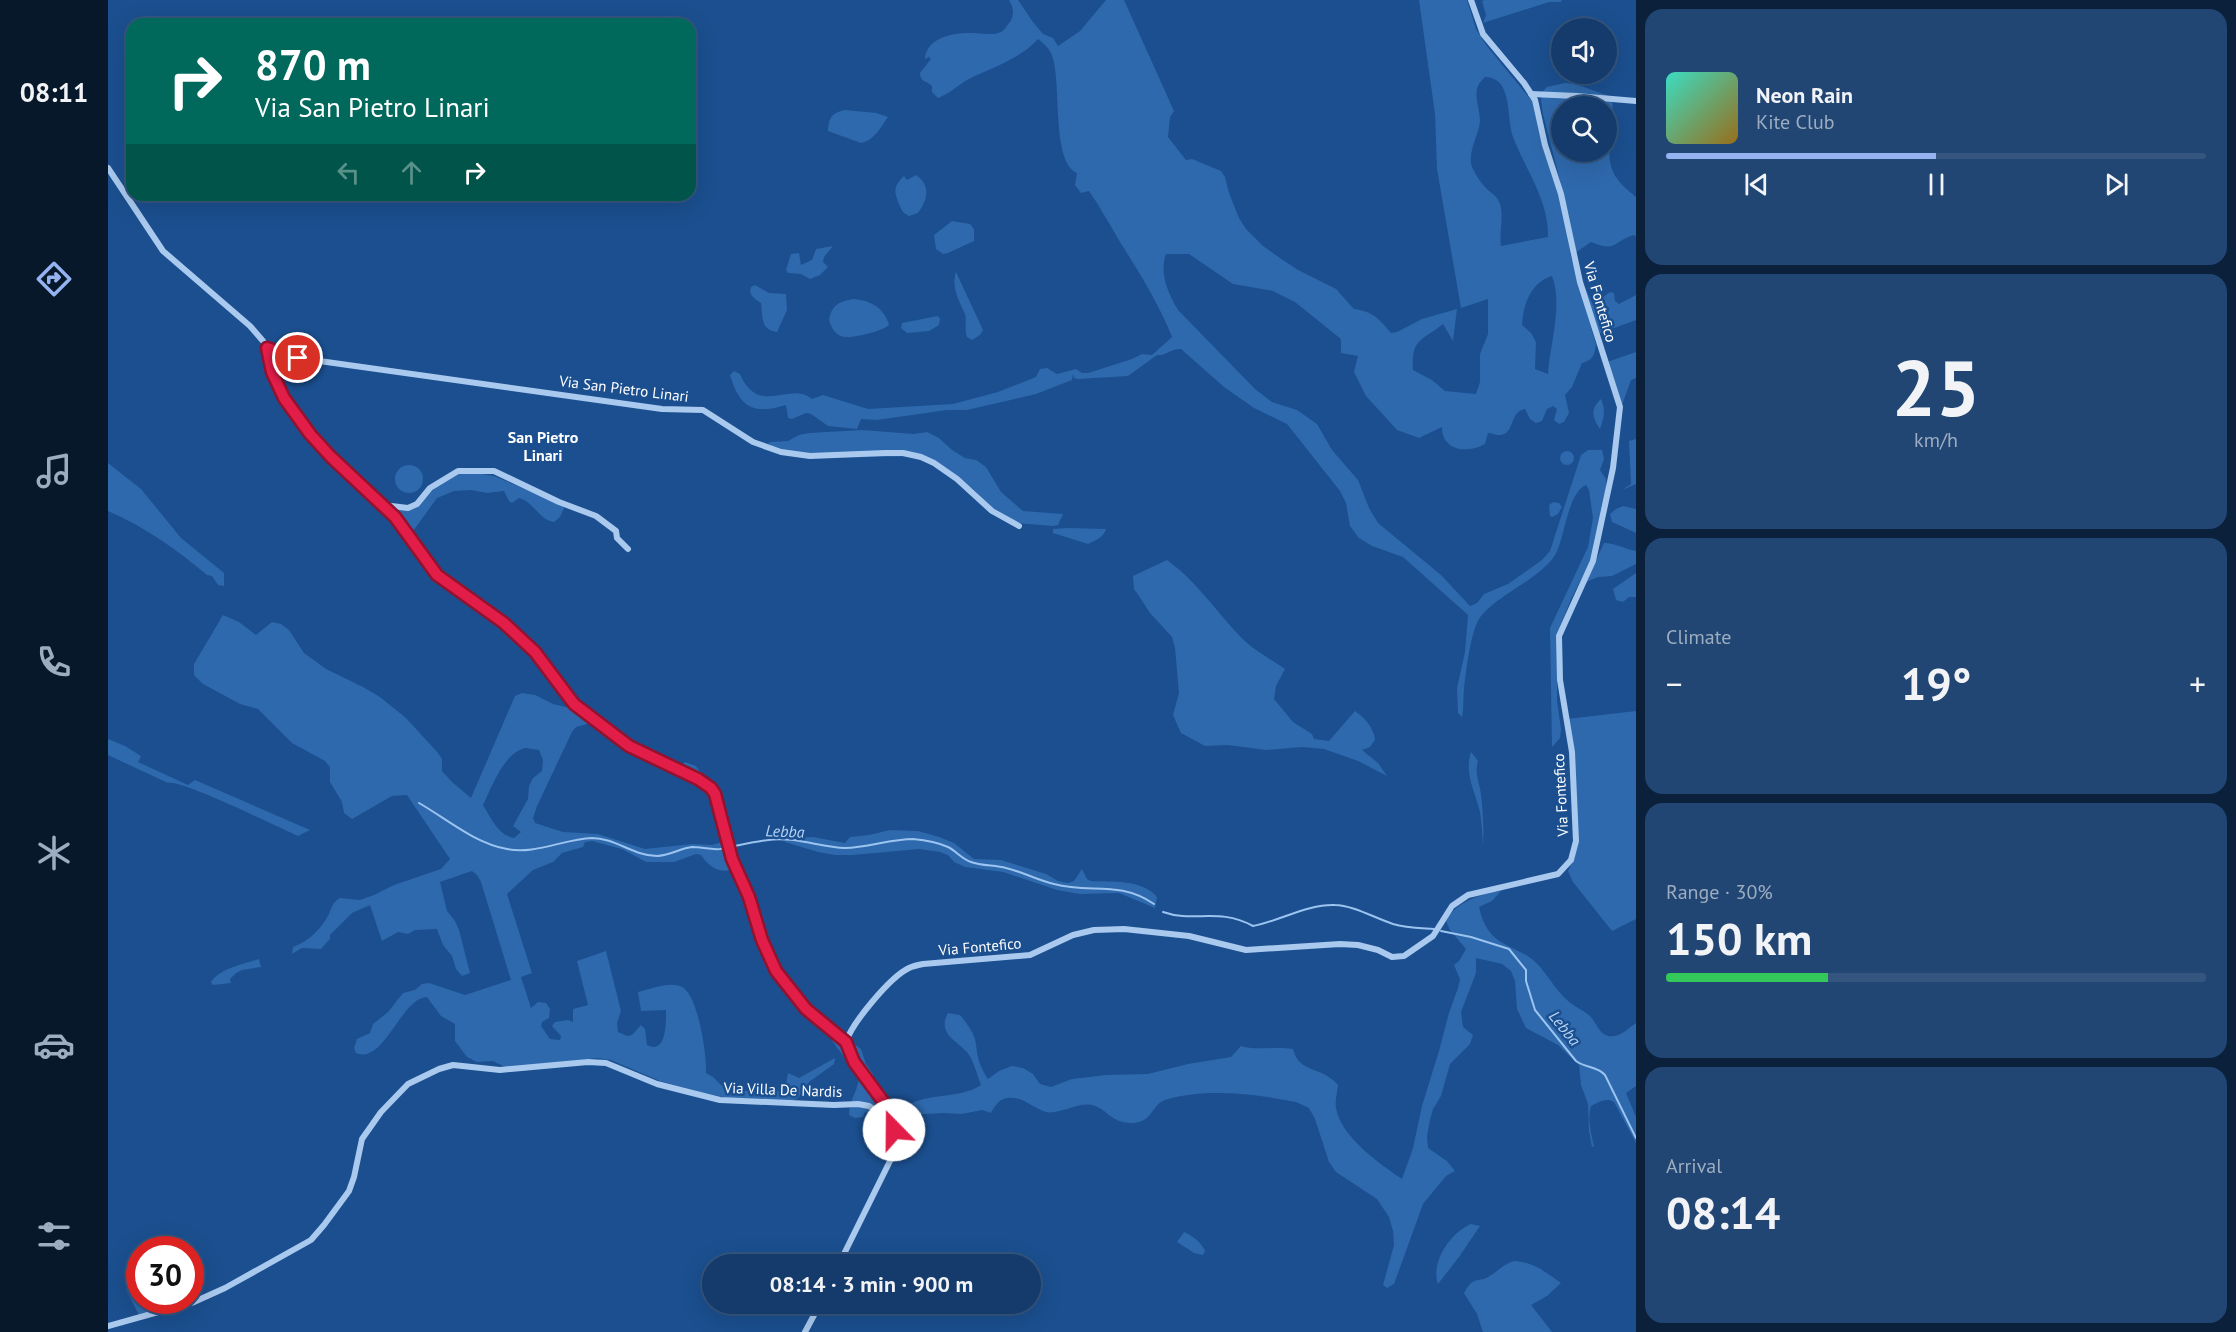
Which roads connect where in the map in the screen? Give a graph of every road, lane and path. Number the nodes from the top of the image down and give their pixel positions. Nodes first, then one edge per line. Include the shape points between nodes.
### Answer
1 (1470, 0) edge
2 (1531, 94) junction
3 (1636, 101) edge
4 (108, 168) edge
5 (126, 195) edge
6 (130, 201) edge
7 (267, 348) junction
8 (382, 505) junction
9 (1019, 526) dead end
10 (628, 549) dead end
11 (846, 1042) junction
12 (890, 1114) junction
13 (844, 1254) edge
14 (815, 1314) edge
15 (118, 1324) junction
16 (108, 1326) edge
17 (118, 1332) edge
18 (805, 1332) edge

1 - 2 street, Via Fontefico via 1483,34
2 - 3 street
2 - 11 street, Via Fontefico via 1561,194 1580,282 1620,407 1593,561 1559,636 1560,680 1572,752 1576,841 1571,860 1558,874 1468,896 1452,906 1433,936 1404,956 1392,957 1340,944 1246,950 1188,936 1124,929 1073,935 1030,954 923,964 909,968 895,979 858,1019
4 - 5 street
6 - 7 street via 164,251 250,326
7 - 8 street via 284,398 310,434
7 - 9 street, Via San Pietro Linari via 298,358 662,409 703,410 753,442 781,452 810,456 903,453 921,457 957,479 992,511
8 - 10 street via 408,508 417,504 430,488 458,471 494,471 596,516 616,531 617,538
8 - 11 street via 437,575 504,623 535,652 574,704 629,746 711,788 729,850 776,971 806,1009
11 - 12 street via 854,1062
12 - 13 street via 896,1144
12 - 15 street, Via Villa De Nardis via 883,1115 858,1104 720,1100 665,1087 606,1063 500,1070 453,1065 408,1084 381,1112 362,1139 349,1191 311,1240 194,1302
14 - 18 street
15 - 16 street, Via Villa De Nardis
15 - 17 street

